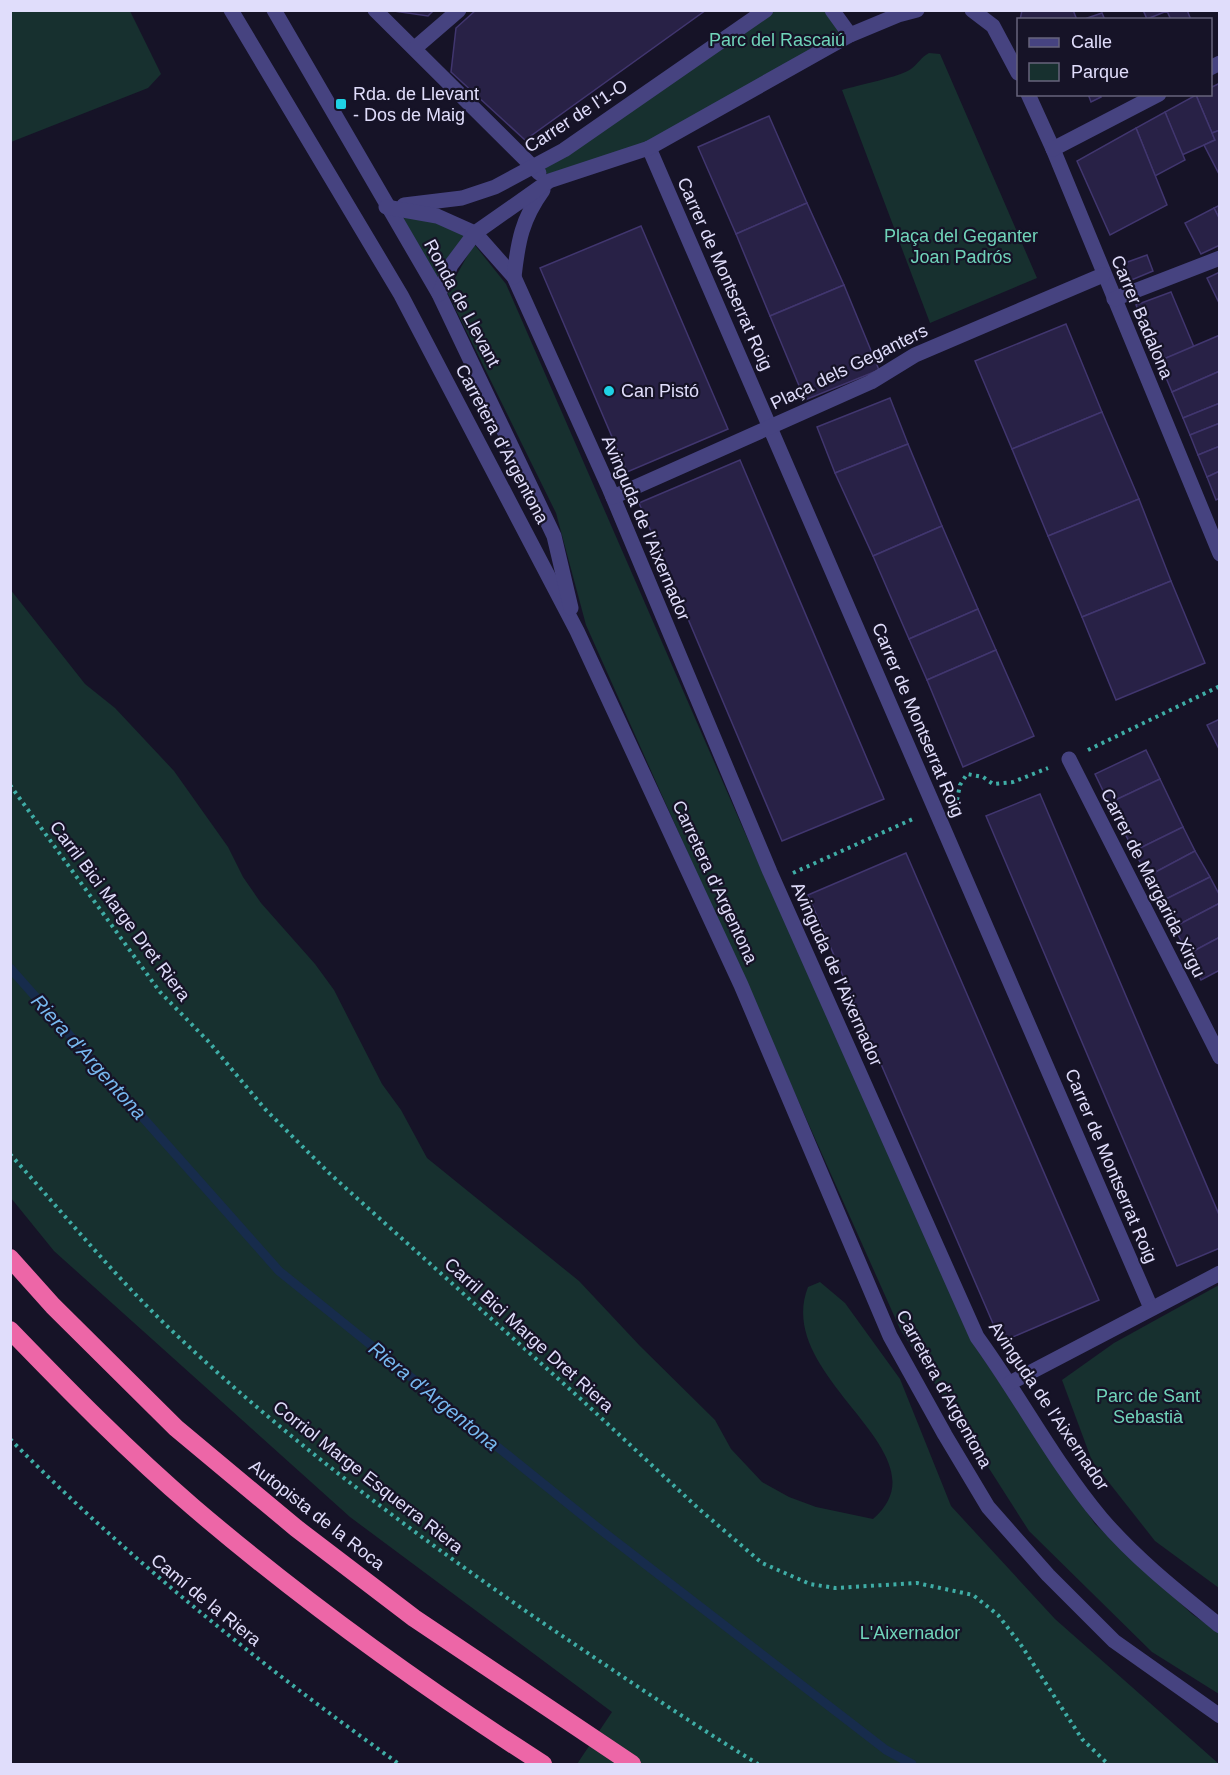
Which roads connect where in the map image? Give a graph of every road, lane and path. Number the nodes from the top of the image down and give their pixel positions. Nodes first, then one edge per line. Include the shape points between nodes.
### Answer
1 (231, 10) edge
2 (274, 10) edge
3 (375, 10) edge
4 (459, 10) edge
5 (766, 10) edge
6 (832, 10) edge
7 (917, 10) edge
8 (972, 10) edge
9 (850, 34) junction
10 (415, 48) junction
11 (1017, 71) edge
12 (1029, 96) edge
13 (1155, 96) edge
14 (649, 148) junction
15 (1053, 149) junction
16 (531, 167) junction
17 (549, 181) junction
18 (386, 207) junction
19 (475, 233) junction
20 (1220, 258) edge
21 (1103, 275) junction
22 (514, 277) junction
23 (439, 294) junction
24 (1114, 299) junction
25 (771, 427) junction
26 (613, 497) junction
27 (1220, 554) edge
28 (577, 631) junction
29 (1220, 687) edge
30 (1069, 759) junction
31 (10, 785) edge
32 (936, 812) junction
33 (775, 882) junction
34 (1220, 1057) edge
35 (10, 1154) edge
36 (10, 1258) edge
37 (1220, 1273) edge
38 (1150, 1308) junction
39 (10, 1330) edge
40 (1010, 1383) junction
41 (10, 1439) edge
42 (1220, 1626) edge
43 (1220, 1716) edge
44 (399, 1764) edge
45 (543, 1764) edge
46 (632, 1764) edge
47 (758, 1764) edge
48 (1108, 1764) edge

1 - 28 street, Carretera d'Argentona via 401,295
2 - 18 street, Ronda de Llevant
3 - 10 street
4 - 10 street
5 - 16 street, Carrer de l'1-O via 564,150
6 - 9 street
7 - 9 street
8 - 11 street via 993,26
9 - 14 street
10 - 16 street
12 - 15 street, Carrer Badalona
13 - 15 street
14 - 17 street
14 - 25 street, Carrer de Montserrat Roig
15 - 21 street, Carrer Badalona
16 - 17 street
16 - 18 street, Carrer de l'1-O via 495,187 462,198
17 - 19 street
17 - 22 street via 528,212
18 - 19 street via 437,216
18 - 23 street, Ronda de Llevant
19 - 22 street
19 - 23 street via 451,265
20 - 24 street
21 - 24 street, Carrer Badalona
21 - 25 street, Plaça dels Geganters via 915,355 871,382
22 - 26 street, Avinguda de l'Aixernador
23 - 28 street, Ronda de Llevant via 555,536
24 - 27 street, Carrer Badalona
25 - 26 street, Plaça dels Geganters
25 - 32 street, Carrer de Montserrat Roig
26 - 33 street, Avinguda de l'Aixernador
28 - 43 street, Carretera d'Argentona via 741,985 890,1336 945,1435 988,1507 1047,1575 1114,1641
29 - 30 path
30 - 32 path via 1013,782 993,784 967,774 956,795 955,814
30 - 34 street, Carrer de Margarida Xirgu
31 - 48 path, Carril Bici Marge Dret Riera via 160,992 265,1108 329,1173 699,1509 762,1563 810,1584 835,1588 917,1583 973,1595 998,1615 1082,1739
32 - 33 path
32 - 38 street, Carrer de Montserrat Roig
33 - 40 street, Avinguda de l'Aixernador via 977,1337
35 - 47 path, Corriol Marge Esquerra Riera via 166,1325 284,1430 457,1565
36 - 46 highway, Autopista de la Roca via 176,1428 296,1528 414,1618
37 - 38 street
38 - 40 street
39 - 45 highway via 110,1431 192,1506 403,1670
40 - 42 street, Avinguda de l'Aixernador via 1064,1469 1101,1518 1151,1569
41 - 44 path, Camí de la Riera via 145,1568 299,1693

